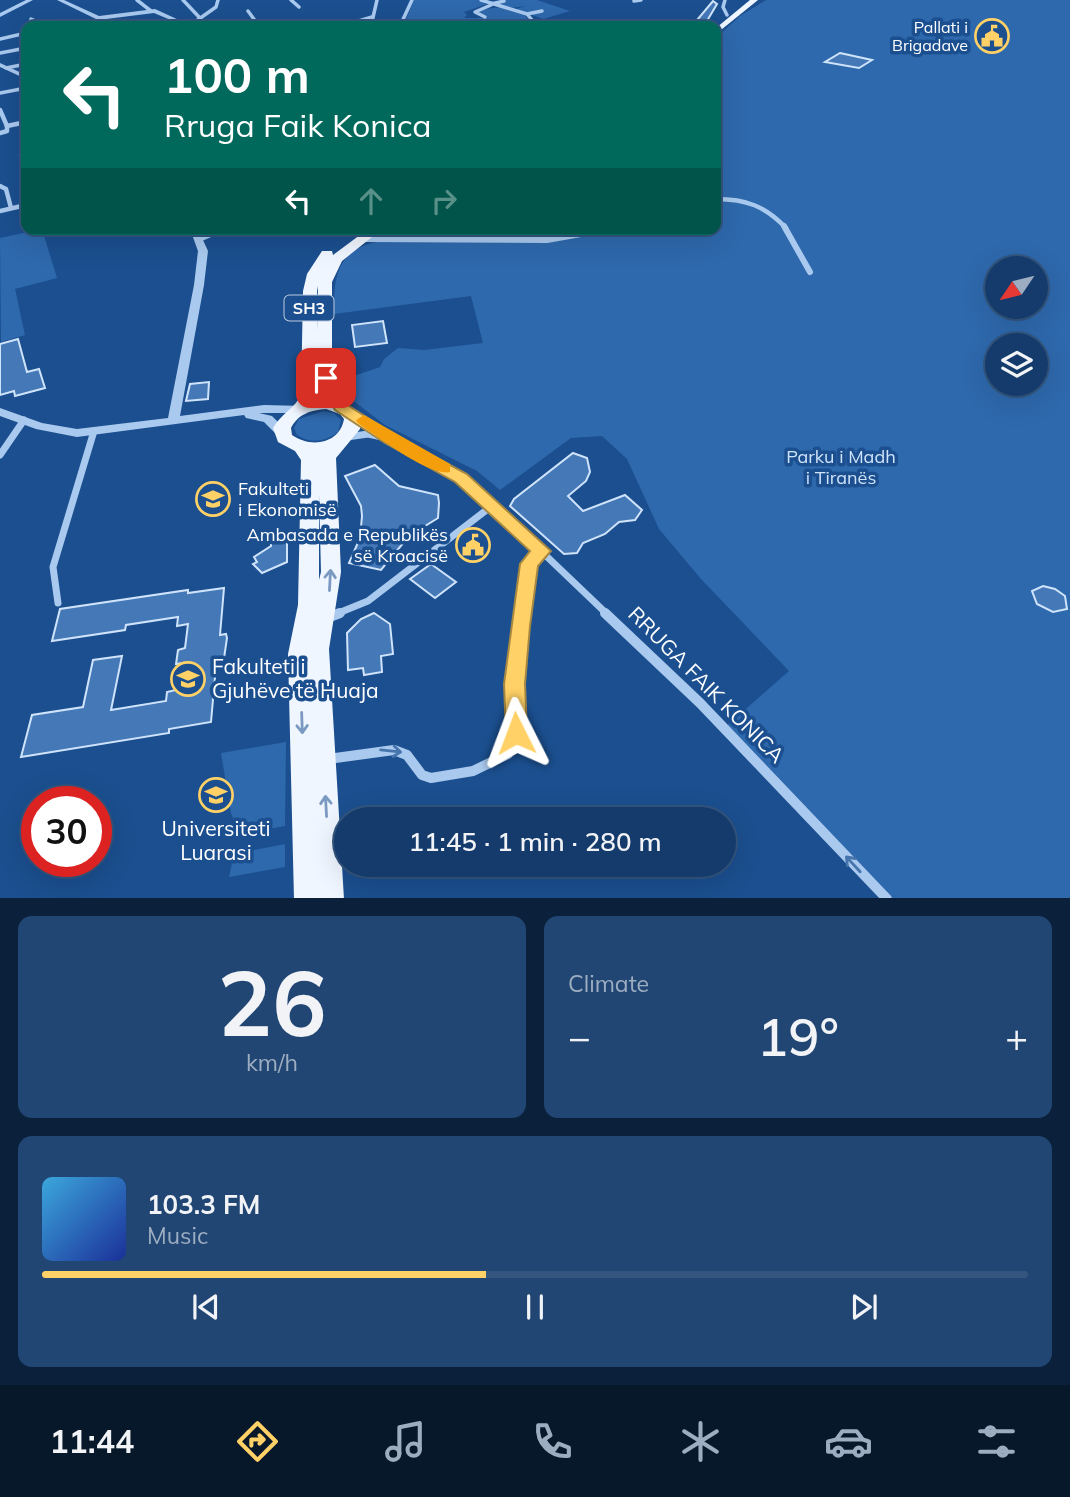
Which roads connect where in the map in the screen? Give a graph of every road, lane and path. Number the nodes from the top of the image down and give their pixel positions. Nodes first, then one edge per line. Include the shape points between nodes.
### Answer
1 (30, 0) edge
2 (60, 0) edge
3 (137, 0) edge
4 (183, 0) edge
5 (218, 0) edge
6 (290, 0) edge
7 (376, 0) edge
8 (412, 0) edge
9 (481, 0) edge
10 (641, 0) edge
11 (725, 0) edge
12 (754, 0) edge
13 (761, 0) edge
14 (505, 1) edge
15 (634, 1) edge
16 (491, 4) junction
17 (745, 4) edge
18 (523, 6) dead end
19 (299, 7) dead end
20 (511, 9) junction
21 (150, 11) junction
22 (248, 11) dead end
23 (542, 11) dead end
24 (527, 14) junction
25 (0, 15) edge
26 (727, 15) junction
27 (372, 17) junction
28 (200, 18) junction
29 (485, 18) dead end
30 (31, 19) dead end
31 (36, 21) edge
32 (179, 21) edge
33 (196, 21) edge
34 (255, 21) edge
35 (359, 21) edge
36 (371, 21) edge
37 (402, 21) edge
38 (532, 21) edge
39 (719, 21) edge
40 (721, 27) edge
41 (21, 34) edge
42 (0, 39) edge
43 (21, 49) edge
44 (0, 53) edge
45 (21, 65) edge
46 (3, 67) edge
47 (21, 75) edge
48 (21, 89) edge
49 (0, 93) edge
50 (0, 110) edge
51 (21, 123) edge
52 (7, 126) junction
53 (0, 134) edge
54 (0, 186) edge
55 (721, 199) edge
56 (21, 206) edge
57 (11, 208) junction
58 (0, 211) edge
59 (197, 235) edge
60 (359, 235) edge
61 (576, 235) edge
62 (388, 237) joint
63 (429, 237) joint
64 (810, 272) dead end
65 (302, 408) junction
66 (343, 408) junction
67 (0, 412) edge
68 (242, 414) junction
69 (24, 421) junction
70 (173, 422) junction
71 (94, 431) junction
72 (282, 433) junction
73 (391, 439) junction
74 (339, 441) junction
75 (302, 448) junction
76 (0, 455) edge
77 (493, 505) junction
78 (542, 551) junction
79 (58, 603) dead end
80 (326, 618) junction
81 (324, 760) junction
82 (308, 898) edge
83 (330, 898) edge
84 (887, 898) edge

1 - 25 street
2 - 21 street via 103,19
3 - 21 street
4 - 28 street
5 - 28 street via 216,7
6 - 19 street
7 - 27 street
8 - 37 street
9 - 16 street
10 - 15 street
11 - 26 street
12 - 17 main road
13 - 17 main road
14 - 16 street
16 - 20 street
16 - 29 street via 475,12
17 - 26 main road
17 - 40 main road
18 - 20 street
20 - 24 street
21 - 32 street
22 - 34 street
23 - 24 street
24 - 38 street
26 - 39 main road
27 - 35 street
27 - 36 street
28 - 33 street
30 - 31 street
41 - 42 street
43 - 44 street
45 - 46 street
46 - 47 street
48 - 49 street
50 - 52 street
51 - 52 street
52 - 53 street via 8,131
54 - 57 street via 6,189
55 - 64 street via 746,201 776,217 795,240
56 - 57 street
57 - 58 street
59 - 70 street via 203,251 199,285
60 - 62 street
60 - 65 main road, SH3 via 327,254 311,281 309,395
60 - 66 main road, SH3 via 331,265 324,291 324,371
61 - 63 street via 547,240
62 - 63 street
65 - 66 main road via 327,404
65 - 68 street
65 - 72 main road, SH3 via 287,418
66 - 73 street, RRUGA FAIK KONICA
66 - 74 main road, SH3 via 353,424
67 - 69 street
68 - 70 street
68 - 72 street via 268,419
69 - 71 street via 69,433
69 - 76 street
70 - 71 street
71 - 79 street via 52,570 60,593
72 - 75 main road via 288,442
73 - 74 street via 368,434
73 - 77 street, RRUGA FAIK KONICA via 461,478
74 - 75 main road
80 -> 74 main road, SH3 via 331,572 327,458
75 -> 82 main road via 310,459 309,604 299,654
77 - 78 street, RRUGA FAIK KONICA
77 - 80 street via 369,601
81 -> 78 street via 394,750 431,778 473,771 508,754 516,738 514,677 527,575 531,561
84 -> 78 street, RRUGA FAIK KONICA via 700,703
80 - 81 main road, SH3 via 318,649
83 -> 81 main road, SH3

